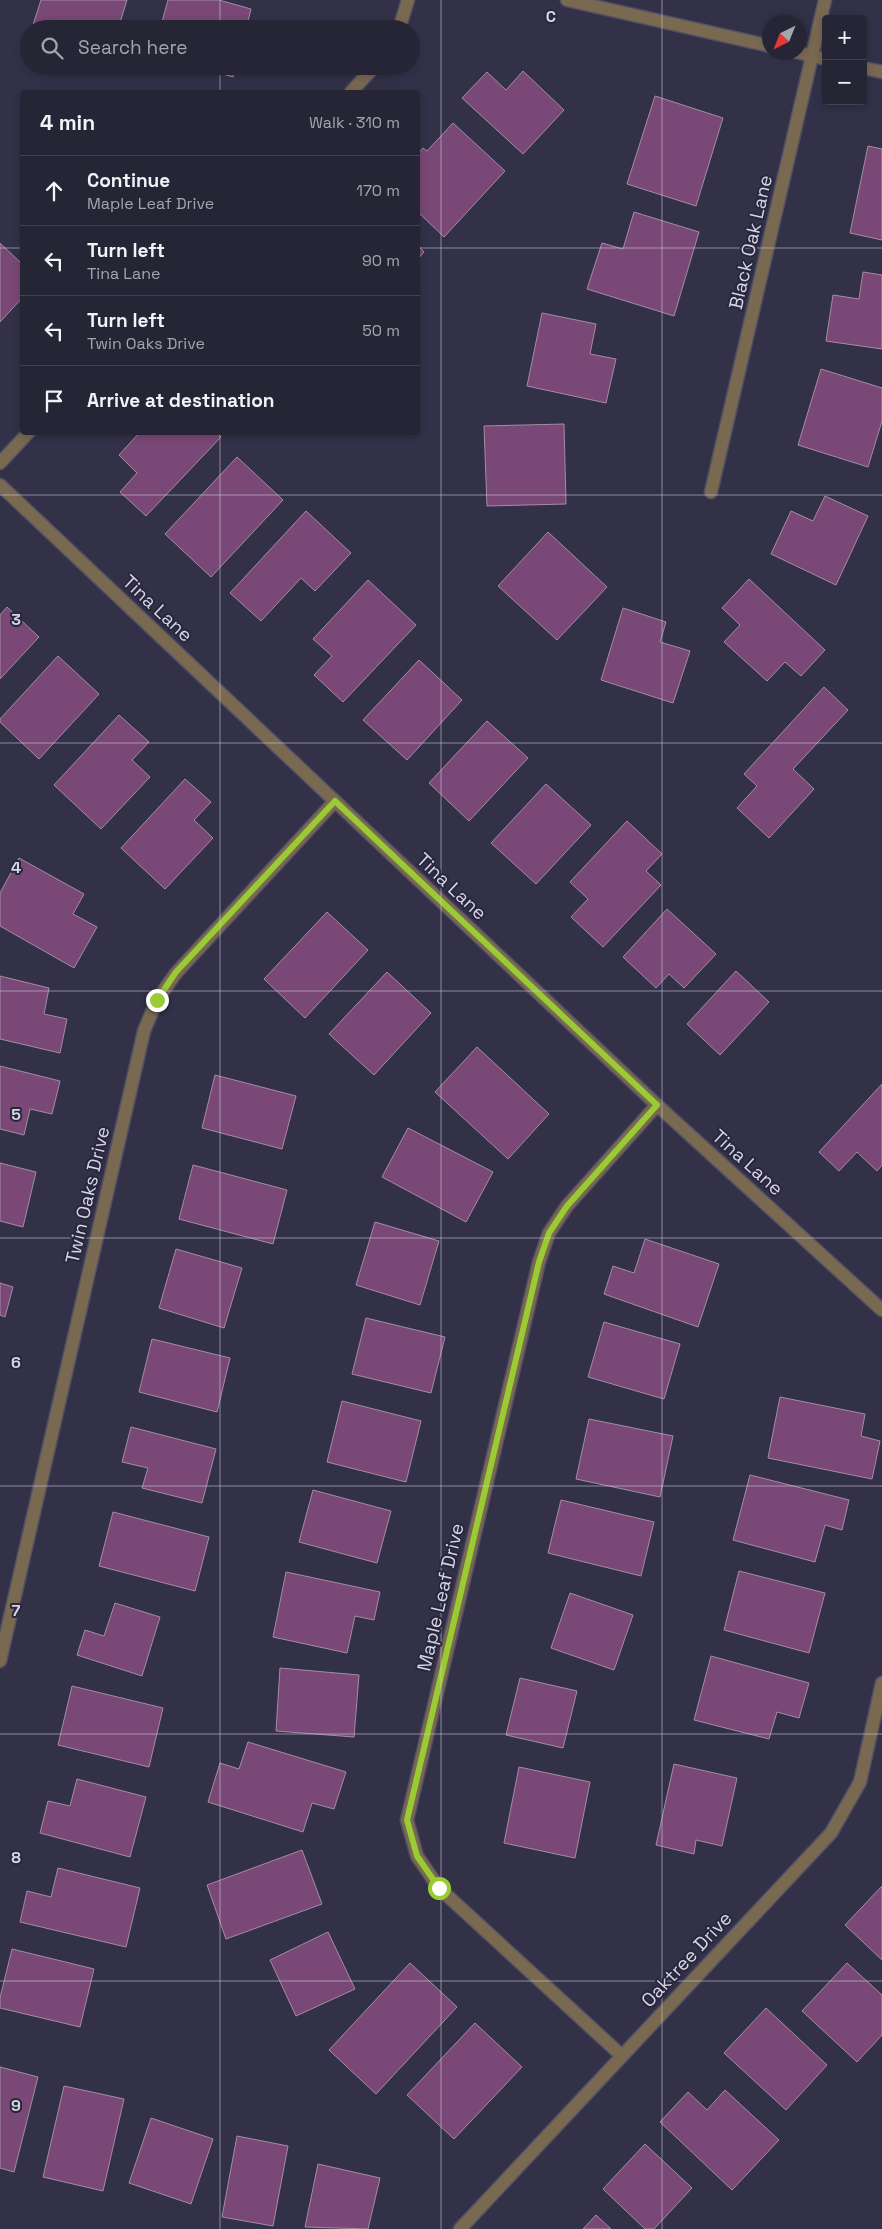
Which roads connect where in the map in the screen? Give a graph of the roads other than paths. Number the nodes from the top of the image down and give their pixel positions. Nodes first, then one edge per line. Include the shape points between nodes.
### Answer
1 (408, 0) edge
2 (567, 0) edge
3 (825, 0) edge
4 (402, 20) edge
5 (762, 44) edge
6 (807, 55) edge
7 (812, 56) junction
8 (822, 58) edge
9 (867, 69) edge
10 (882, 72) edge
11 (367, 75) edge
12 (353, 90) edge
13 (26, 435) edge
14 (0, 463) edge
15 (0, 485) edge
16 (711, 492) dead end
17 (335, 801) junction
18 (657, 1105) junction
19 (882, 1310) edge
20 (0, 1661) edge
21 (882, 1683) edge
22 (621, 2055) junction
23 (460, 2229) edge

1 - 4 street
2 - 5 street
3 - 7 street, Black Oak Lane
6 - 7 street
7 - 8 street
7 - 16 street, Black Oak Lane
9 - 10 street
11 - 12 street
13 - 14 street
15 - 17 street, Tina Lane
17 - 18 street, Tina Lane
17 - 20 street, Twin Oaks Drive via 176,972 157,1000 144,1031
18 - 19 street, Tina Lane
18 - 22 street, Maple Leaf Drive via 567,1206 549,1233 539,1262 407,1820 417,1856 439,1888
21 - 22 street, Oaktree Drive via 860,1782 831,1833
22 - 23 street, Oaktree Drive

